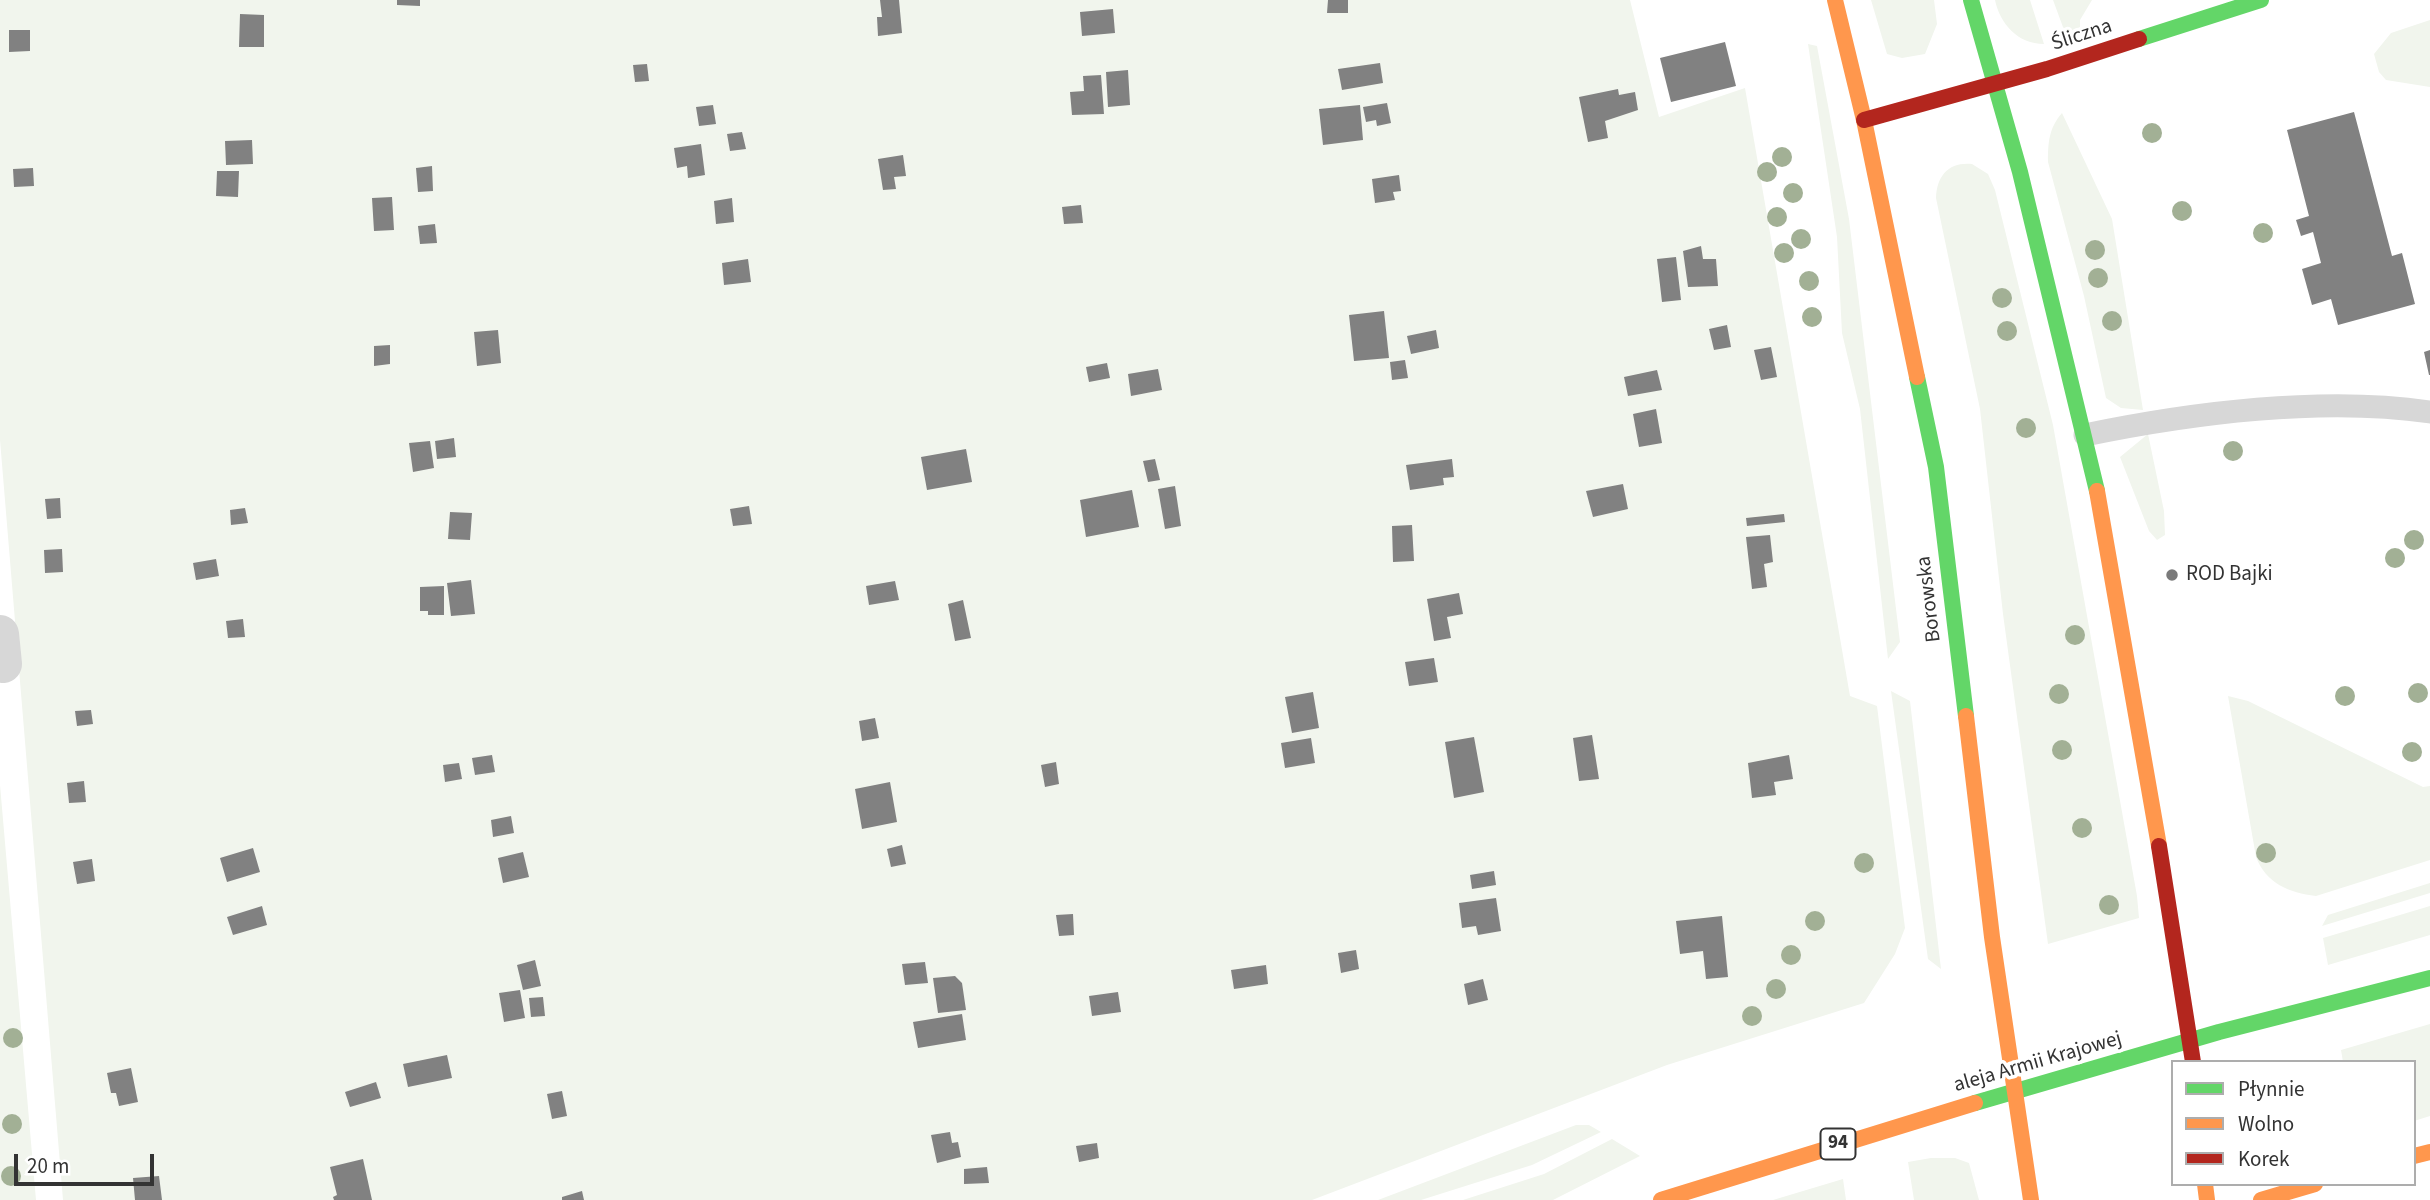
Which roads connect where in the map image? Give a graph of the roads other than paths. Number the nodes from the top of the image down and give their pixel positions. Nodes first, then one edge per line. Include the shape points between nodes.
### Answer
1 (1835, 0) edge
2 (1971, 0) edge
3 (2261, 0) edge
4 (1994, 82) junction
5 (1864, 120) junction
6 (2430, 412) edge
7 (2085, 436) junction
8 (2430, 978) edge
9 (2190, 1039) junction
10 (2193, 1060) edge
11 (2016, 1092) junction
12 (2308, 1186) edge
13 (1661, 1200) edge
14 (2031, 1200) edge
15 (2261, 1200) edge

1 - 5 street, Borowska
2 - 4 street
3 - 4 street, Śliczna
4 - 5 street, Śliczna
4 - 7 street
5 - 11 street, Borowska via 1936,467 1992,937
6 - 7 lane via 2389,406 2197,415
7 - 9 street via 2171,906
8 - 9 street, aleja Armii Krajowej / 94
9 - 10 street
9 - 11 street, aleja Armii Krajowej / 94
11 - 13 street, aleja Armii Krajowej / 94
11 - 14 street, Borowska
12 - 15 street

